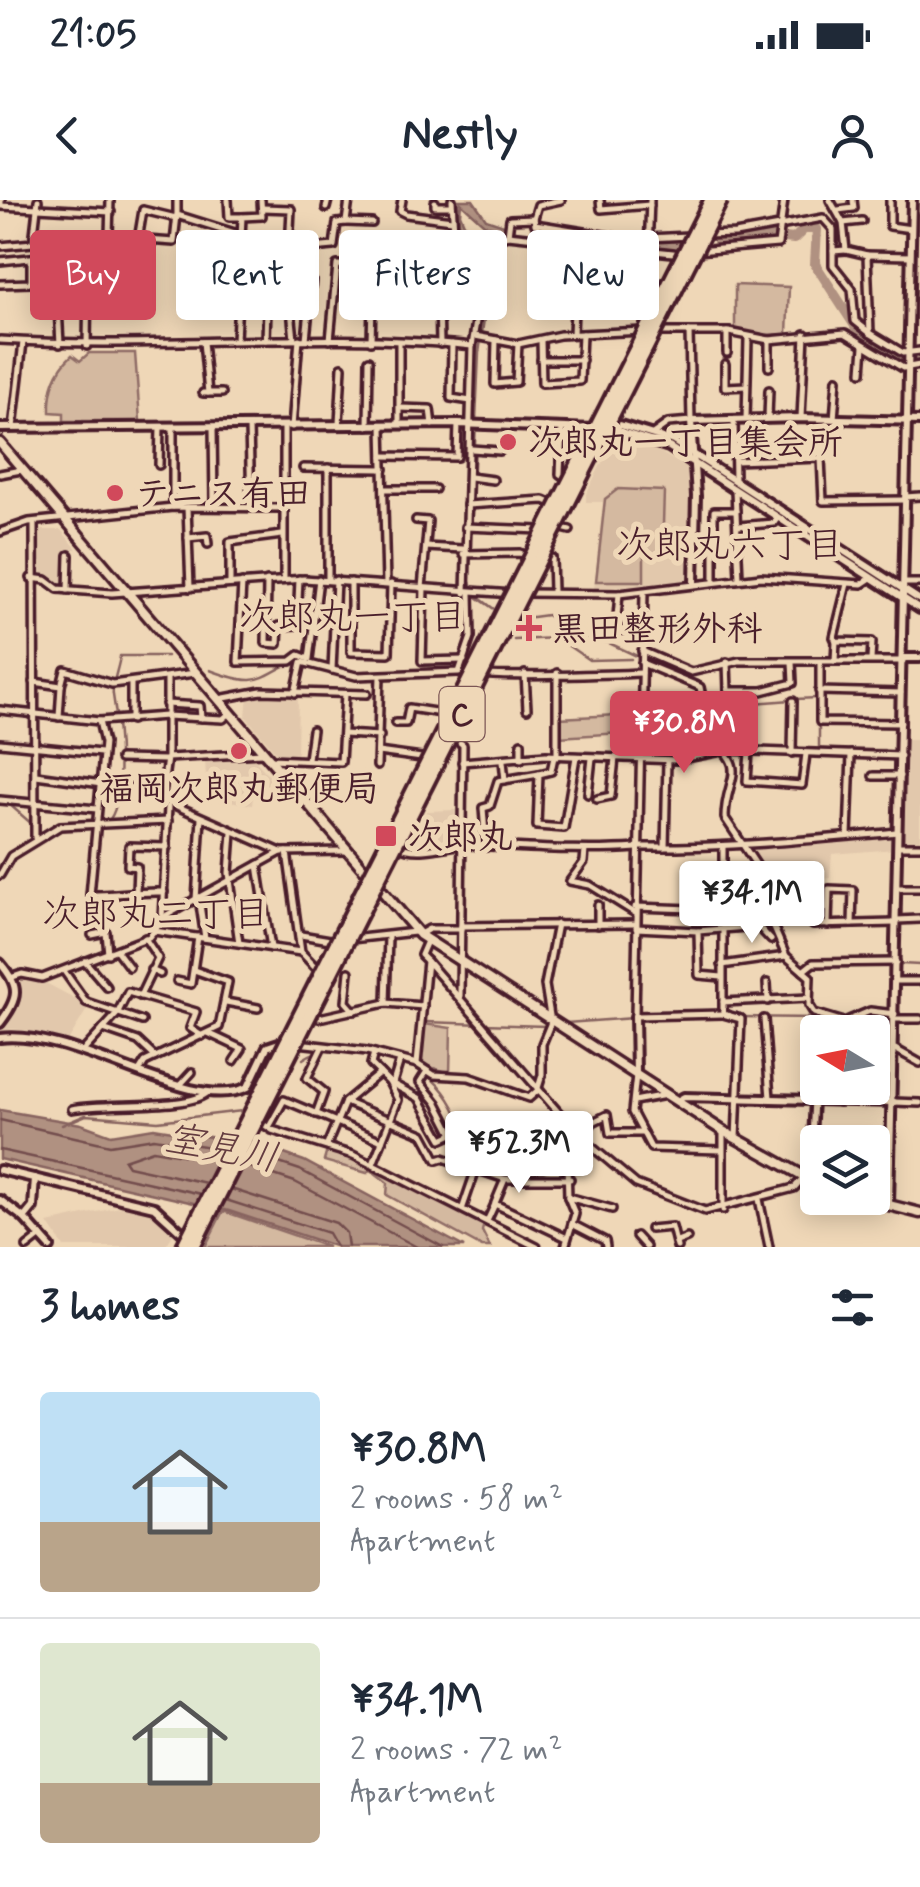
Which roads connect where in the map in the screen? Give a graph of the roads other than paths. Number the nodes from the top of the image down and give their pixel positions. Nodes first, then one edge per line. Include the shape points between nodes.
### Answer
1 (1, 200) edge
2 (110, 200) edge
3 (177, 200) edge
4 (228, 200) edge
5 (261, 200) edge
6 (328, 200) edge
7 (349, 200) edge
8 (402, 200) edge
9 (560, 200) edge
10 (600, 200) edge
11 (709, 200) edge
12 (724, 200) edge
13 (784, 200) edge
14 (830, 200) edge
15 (853, 200) edge
16 (890, 200) edge
17 (912, 200) edge
18 (452, 203) edge
19 (538, 203) edge
20 (650, 203) edge
21 (38, 204) edge
22 (435, 204) edge
23 (262, 208) junction
24 (326, 208) dead end
25 (838, 210) junction
26 (111, 212) junction
27 (177, 216) junction
28 (916, 216) edge
29 (242, 217) junction
30 (429, 217) junction
31 (534, 218) junction
32 (452, 220) junction
33 (862, 221) dead end
34 (346, 222) junction
35 (843, 223) junction
36 (372, 224) dead end
37 (782, 229) junction
38 (912, 229) junction
39 (37, 230) edge
40 (110, 230) edge
41 (139, 230) edge
42 (220, 230) edge
43 (241, 230) edge
44 (290, 230) edge
45 (456, 230) edge
46 (578, 230) edge
47 (648, 230) edge
48 (508, 235) joint
49 (706, 235) dead end
50 (527, 237) edge
51 (691, 237) dead end
52 (659, 239) edge
53 (156, 241) edge
54 (30, 244) edge
55 (0, 246) edge
56 (319, 247) edge
57 (846, 250) junction
58 (697, 251) dead end
59 (833, 251) junction
60 (659, 253) edge
61 (867, 254) junction
62 (682, 256) junction
63 (910, 256) junction
64 (30, 260) edge
65 (0, 261) edge
66 (910, 274) junction
67 (920, 275) edge
68 (30, 282) edge
69 (0, 284) edge
70 (237, 320) edge
71 (267, 320) edge
72 (296, 320) edge
73 (304, 320) edge
74 (439, 320) edge
75 (476, 320) edge
76 (573, 320) edge
77 (643, 331) dead end
78 (657, 332) dead end
79 (689, 332) junction
80 (727, 332) junction
81 (573, 334) junction
82 (582, 334) junction
83 (805, 334) junction
84 (870, 334) junction
85 (474, 336) junction
86 (300, 339) junction
87 (748, 339) junction
88 (0, 340) edge
89 (236, 340) junction
90 (266, 340) junction
91 (330, 340) junction
92 (496, 340) junction
93 (540, 340) junction
94 (770, 340) junction
95 (371, 341) junction
96 (23, 342) junction
97 (203, 342) junction
98 (399, 342) junction
99 (60, 344) junction
100 (440, 344) junction
101 (452, 344) junction
102 (518, 344) junction
103 (87, 346) junction
104 (472, 346) junction
105 (864, 346) junction
106 (920, 351) edge
107 (727, 353) dead end
108 (909, 354) junction
109 (369, 360) dead end
110 (541, 360) junction
111 (582, 360) junction
112 (778, 362) dead end
113 (725, 364) dead end
114 (920, 365) edge
115 (342, 367) dead end
116 (908, 370) junction
117 (862, 372) dead end
118 (838, 379) dead end
119 (746, 386) junction
120 (769, 390) dead end
121 (222, 393) dead end
122 (471, 401) junction
123 (400, 408) junction
124 (768, 418) junction
125 (801, 418) junction
126 (746, 419) junction
127 (834, 419) junction
128 (734, 420) junction
129 (908, 420) junction
130 (691, 422) junction
131 (920, 422) edge
132 (432, 424) junction
133 (458, 424) junction
134 (470, 424) junction
135 (399, 425) junction
136 (339, 426) junction
137 (368, 426) junction
138 (382, 426) junction
139 (213, 427) junction
140 (249, 427) junction
141 (288, 427) junction
142 (0, 428) edge
143 (12, 428) junction
144 (160, 428) junction
145 (173, 428) junction
146 (562, 428) junction
147 (608, 428) junction
148 (654, 433) junction
149 (0, 442) edge
150 (472, 449) junction
151 (500, 450) dead end
152 (691, 453) junction
153 (383, 456) junction
154 (734, 461) junction
155 (692, 463) junction
156 (159, 465) dead end
157 (22, 468) junction
158 (303, 468) dead end
159 (328, 468) junction
160 (384, 469) junction
161 (0, 474) edge
162 (470, 477) junction
163 (493, 480) dead end
164 (569, 480) dead end
165 (735, 481) junction
166 (384, 489) junction
167 (435, 490) dead end
168 (736, 491) junction
169 (920, 496) edge
170 (904, 498) junction
171 (214, 505) junction
172 (468, 505) junction
173 (556, 505) dead end
174 (251, 506) junction
175 (173, 507) junction
176 (187, 507) junction
177 (284, 508) junction
178 (736, 511) junction
179 (778, 517) junction
180 (66, 520) junction
181 (416, 520) dead end
182 (34, 522) junction
183 (738, 526) junction
184 (465, 527) junction
185 (558, 527) dead end
186 (570, 530) dead end
187 (543, 531) dead end
188 (0, 532) edge
189 (282, 535) junction
190 (188, 538) junction
191 (208, 544) dead end
192 (426, 546) junction
193 (466, 553) junction
194 (69, 555) dead end
195 (544, 555) dead end
196 (530, 558) dead end
197 (32, 578) junction
198 (738, 578) junction
199 (871, 578) junction
200 (300, 579) junction
201 (318, 579) junction
202 (284, 580) junction
203 (328, 580) junction
204 (336, 580) junction
205 (714, 580) junction
206 (266, 581) junction
207 (351, 581) junction
208 (694, 582) junction
209 (242, 583) junction
210 (920, 583) edge
211 (230, 584) junction
212 (388, 584) junction
213 (846, 584) junction
214 (190, 588) junction
215 (423, 588) junction
216 (68, 590) junction
217 (904, 591) junction
218 (553, 592) junction
219 (644, 592) junction
220 (468, 593) junction
221 (130, 594) junction
222 (619, 594) junction
223 (920, 600) edge
224 (920, 609) edge
225 (643, 636) junction
226 (836, 641) junction
227 (642, 651) junction
228 (920, 658) edge
229 (871, 660) junction
230 (903, 660) junction
231 (835, 661) junction
232 (726, 662) junction
233 (792, 662) junction
234 (820, 662) junction
235 (642, 663) junction
236 (463, 664) junction
237 (333, 668) junction
238 (642, 672) junction
239 (195, 673) junction
240 (557, 673) junction
241 (484, 674) dead end
242 (525, 674) junction
243 (380, 676) junction
244 (470, 677) dead end
245 (167, 679) junction
246 (34, 682) junction
247 (132, 682) junction
248 (61, 686) junction
249 (820, 691) junction
250 (294, 693) junction
251 (902, 693) junction
252 (345, 694) junction
253 (367, 694) dead end
254 (219, 699) junction
255 (793, 701) dead end
256 (166, 704) junction
257 (728, 704) dead end
258 (640, 706) junction
259 (675, 709) junction
260 (684, 709) dead end
261 (0, 710) edge
262 (527, 710) dead end
263 (33, 714) junction
264 (230, 714) junction
265 (451, 715) dead end
266 (59, 716) junction
267 (166, 716) junction
268 (200, 718) junction
269 (131, 720) junction
270 (99, 721) junction
271 (820, 722) junction
272 (395, 723) dead end
273 (901, 723) junction
274 (640, 728) junction
275 (312, 730) dead end
276 (820, 732) dead end
277 (782, 733) dead end
278 (792, 733) junction
279 (342, 734) junction
280 (380, 736) junction
281 (452, 736) dead end
282 (0, 743) edge
283 (521, 743) dead end
284 (35, 747) junction
285 (730, 750) junction
286 (378, 752) junction
287 (750, 752) junction
288 (103, 753) junction
289 (792, 754) junction
290 (806, 754) junction
291 (851, 754) junction
292 (266, 756) junction
293 (576, 756) junction
294 (638, 756) junction
295 (900, 756) junction
296 (556, 757) junction
297 (120, 758) dead end
298 (592, 758) junction
299 (615, 758) junction
300 (166, 759) junction
301 (308, 759) junction
302 (429, 759) dead end
303 (521, 759) junction
304 (667, 760) junction
305 (503, 761) junction
306 (462, 762) junction
307 (377, 766) dead end
308 (538, 774) junction
309 (36, 775) junction
310 (872, 776) dead end
311 (900, 776) junction
312 (505, 780) junction
313 (100, 782) junction
314 (574, 787) junction
315 (596, 799) dead end
316 (0, 800) edge
317 (160, 802) junction
318 (38, 804) junction
319 (168, 805) junction
320 (98, 809) junction
321 (200, 818) junction
322 (168, 821) junction
323 (96, 824) junction
324 (232, 832) junction
325 (691, 832) dead end
326 (900, 832) junction
327 (37, 834) junction
328 (848, 836) junction
329 (740, 843) junction
330 (460, 844) junction
331 (397, 845) dead end
332 (486, 846) junction
333 (689, 846) junction
334 (899, 846) junction
335 (920, 846) edge
336 (166, 847) junction
337 (664, 847) junction
338 (637, 848) junction
339 (723, 848) junction
340 (585, 850) junction
341 (284, 852) junction
342 (347, 852) junction
343 (258, 865) junction
344 (0, 876) edge
345 (230, 881) junction
346 (897, 888) junction
347 (920, 888) edge
348 (136, 890) junction
349 (164, 892) junction
350 (198, 899) junction
351 (598, 904) dead end
352 (635, 910) junction
353 (723, 910) junction
354 (162, 918) junction
355 (920, 920) edge
356 (896, 921) junction
357 (557, 924) junction
358 (852, 924) junction
359 (598, 925) junction
360 (828, 925) junction
361 (635, 926) junction
362 (813, 926) dead end
363 (461, 928) junction
364 (154, 931) junction
365 (698, 931) junction
366 (724, 931) junction
367 (92, 934) dead end
368 (301, 935) junction
369 (421, 935) junction
370 (388, 936) junction
371 (145, 938) junction
372 (202, 938) junction
373 (351, 939) dead end
374 (767, 939) dead end
375 (336, 942) dead end
376 (239, 944) junction
377 (270, 948) junction
378 (116, 951) junction
379 (301, 952) junction
380 (108, 954) junction
381 (786, 956) junction
382 (85, 961) junction
383 (426, 961) junction
384 (896, 962) junction
385 (0, 963) edge
386 (722, 965) junction
387 (462, 966) junction
388 (129, 967) dead end
389 (151, 970) junction
390 (194, 970) junction
391 (804, 970) junction
392 (64, 971) junction
393 (349, 972) dead end
394 (321, 973) dead end
395 (160, 974) dead end
396 (13, 977) junction
397 (722, 977) junction
398 (177, 981) dead end
399 (896, 981) junction
400 (920, 982) edge
401 (767, 983) dead end
402 (107, 987) dead end
403 (140, 996) junction
404 (460, 996) junction
405 (809, 998) junction
406 (768, 1001) junction
407 (226, 1002) junction
408 (723, 1002) junction
409 (386, 1003) junction
410 (423, 1006) junction
411 (258, 1008) dead end
412 (354, 1011) junction
413 (117, 1014) junction
414 (819, 1015) edge
415 (858, 1015) edge
416 (887, 1015) edge
417 (312, 1016) dead end
418 (725, 1016) junction
419 (890, 1016) edge
420 (895, 1017) junction
421 (635, 1018) junction
422 (764, 1018) dead end
423 (920, 1020) edge
424 (142, 1021) dead end
425 (551, 1022) junction
426 (0, 1023) edge
427 (102, 1029) junction
428 (205, 1034) junction
429 (0, 1038) edge
430 (298, 1043) joint
431 (322, 1046) junction
432 (85, 1049) junction
433 (895, 1049) junction
434 (373, 1056) junction
435 (155, 1057) junction
436 (234, 1061) dead end
437 (920, 1062) edge
438 (399, 1063) junction
439 (418, 1064) junction
440 (140, 1070) junction
441 (192, 1072) dead end
442 (380, 1073) junction
443 (425, 1073) junction
444 (636, 1075) junction
445 (391, 1083) junction
446 (179, 1086) junction
447 (537, 1091) junction
448 (208, 1092) junction
449 (666, 1094) junction
450 (739, 1098) junction
451 (770, 1098) junction
452 (800, 1098) edge
453 (634, 1100) junction
454 (677, 1101) junction
455 (345, 1102) junction
456 (890, 1102) edge
457 (894, 1102) junction
458 (920, 1103) edge
459 (72, 1109) dead end
460 (316, 1114) junction
461 (390, 1120) junction
462 (565, 1121) junction
463 (260, 1122) dead end
464 (336, 1123) junction
465 (270, 1127) junction
466 (538, 1130) dead end
467 (723, 1130) junction
468 (643, 1132) junction
469 (580, 1137) junction
470 (736, 1138) junction
471 (382, 1141) junction
472 (327, 1145) junction
473 (592, 1149) junction
474 (721, 1150) junction
475 (373, 1164) junction
476 (892, 1168) junction
477 (476, 1169) junction
478 (0, 1170) edge
479 (890, 1170) edge
480 (800, 1175) edge
481 (35, 1178) junction
482 (570, 1178) junction
483 (505, 1179) junction
484 (800, 1185) edge
485 (890, 1192) edge
486 (568, 1197) junction
487 (760, 1199) junction
488 (0, 1200) edge
489 (495, 1204) junction
490 (890, 1204) edge
491 (464, 1208) junction
492 (612, 1210) dead end
493 (722, 1210) junction
494 (920, 1213) edge
495 (24, 1218) junction
496 (488, 1219) junction
497 (572, 1224) junction
498 (650, 1229) dead end
499 (41, 1236) junction
500 (636, 1236) dead end
501 (568, 1238) junction
502 (688, 1238) dead end
503 (677, 1244) edge
504 (27, 1247) edge
505 (50, 1247) edge
506 (183, 1247) edge
507 (194, 1247) edge
508 (537, 1247) edge
509 (565, 1247) edge
510 (606, 1247) edge
511 (646, 1247) edge
512 (768, 1247) edge

1 - 21 street via 2,206
2 - 26 street
3 - 27 street
4 - 29 street via 229,216
5 - 23 street
6 - 24 street
7 - 34 street
8 - 30 street via 400,211
9 - 19 street
10 - 20 street via 601,210
11 - 62 highway, C, bridge
12 - 507 highway, C, bridge
13 - 37 street
14 - 25 street
15 - 25 street via 854,208
16 - 38 street via 890,226
17 - 28 street
18 - 22 street
18 - 32 street
19 - 31 street
20 - 47 street
21 - 26 street
21 - 39 street
22 - 30 street
23 - 29 street via 262,216
23 - 44 street via 291,209
25 - 35 street
26 - 40 street
27 - 41 street via 140,211
27 - 42 street
27 - 53 street via 174,242
28 - 38 street
29 - 43 street
30 - 32 street
31 - 46 street via 536,224
31 - 48 street via 510,219
32 - 45 street
33 - 35 street
34 - 36 street
34 - 56 street via 336,222 334,246
35 - 57 street
37 - 49 street
37 - 58 street via 778,244
37 - 59 street via 830,221
38 - 63 street
48 - 50 street
51 - 52 street
54 - 55 street
57 - 59 street
57 - 61 street
59 - 84 street via 833,266 852,288 855,321
60 - 62 street
61 - 63 street
61 - 84 street
62 - 506 highway, C, bridge
63 - 66 street
64 - 65 street
66 - 67 street
66 - 108 street
68 - 69 street
70 - 89 street
71 - 90 street
72 - 86 street
73 - 86 street
74 - 100 street
75 - 85 street
76 - 81 street
77 - 82 street
78 - 79 street
79 - 80 street
79 - 130 street
80 - 87 street
80 - 107 street
81 - 82 street
81 - 93 street
82 - 111 street
83 - 94 street
83 - 105 street via 845,333
83 - 125 street
84 - 108 street
85 - 92 street
85 - 104 street
86 - 90 street
86 - 91 street
86 - 141 street
87 - 94 street
87 - 119 street
88 - 96 street
89 - 90 street
89 - 97 street
91 - 95 street
91 - 95 street via 337,265 373,266
92 - 102 street
92 - 102 street via 495,384 516,382
93 - 102 street
93 - 110 street
94 - 112 street via 769,364
95 - 98 street
96 - 99 street
96 - 143 street
97 - 103 street
97 - 121 street via 206,393
98 - 100 street
98 - 123 street
99 - 103 street
99 - 103 street via 56,270 88,273
100 - 101 street
101 - 104 street
101 - 122 street via 452,398
104 - 122 street
105 - 116 street
105 - 117 street
106 - 108 street
108 - 116 street
109 - 137 street
110 - 111 street
110 - 111 street via 542,382 580,381
113 - 119 street via 725,387
114 - 116 street
115 - 136 street
116 - 129 street
118 - 127 street
119 - 126 street
120 - 124 street
122 - 134 street
123 - 132 street via 430,409
123 - 135 street
124 - 125 street
124 - 126 street
125 - 127 street
126 - 128 street
127 - 129 street
128 - 130 street
128 - 154 street
129 - 131 street
129 - 170 street
130 - 148 street via 668,423
130 - 152 street
132 - 133 street
132 - 135 street
133 - 134 street
133 - 153 street via 457,457
134 - 146 street
134 - 150 street
135 - 138 street
136 - 137 street
136 - 141 street
137 - 138 street
138 - 153 street
139 - 140 street
139 - 145 street
139 - 171 street
140 - 141 street
140 - 174 street
141 - 177 street
142 - 143 street
143 - 144 street
144 - 145 street
144 - 156 street
145 - 175 street
146 - 147 street
146 - 164 street via 560,474
147 - 148 street
147 - 155 street via 650,438
148 - 152 street
149 - 157 main road
150 - 151 street
150 - 162 street
152 - 155 street
152 - 165 street
153 - 160 street
154 - 165 street
154 - 170 street via 820,458 823,502
155 - 168 street
155 - 208 street
157 - 161 street
157 - 180 main road
158 - 159 street
159 - 160 street
159 - 203 street
160 - 166 street
162 - 163 street
162 - 172 street
165 - 217 street
166 - 167 street
166 - 212 street
168 - 178 street
168 - 179 street
169 - 170 street
170 - 217 street
171 - 174 street
171 - 176 street
172 - 173 street
172 - 184 street
174 - 177 street
175 - 176 street
175 - 180 street
176 - 190 street
177 - 189 street
178 - 183 street
178 - 205 street via 714,511
179 - 183 street
179 - 199 street
180 - 182 street
180 - 221 main road
181 - 192 street via 428,521
182 - 188 street
182 - 197 street
183 - 198 street
184 - 187 street
184 - 193 street
185 - 186 street
189 - 202 street
189 - 211 street via 230,542
190 - 191 street via 207,536
190 - 214 street
192 - 193 street
192 - 215 street
193 - 196 street
193 - 220 street
194 - 216 street
195 - 218 street via 552,558
197 - 216 street
197 - 246 street
198 - 205 street
198 - 213 street
199 - 213 street
199 - 217 street
200 - 201 street
200 - 202 street
200 - 206 street via 297,625 279,626 278,644 266,643
201 - 203 street
201 - 209 street via 309,659 238,662
202 - 206 street
203 - 204 street
204 - 207 street
204 - 237 street
205 - 208 street
206 - 209 street
207 - 212 street
207 - 212 street via 352,652 389,653
208 - 219 street
209 - 211 street
210 - 217 street
211 - 214 street
212 - 215 street
213 - 226 street
214 - 221 street
215 - 220 street
215 - 236 street via 422,662
216 - 221 street
217 - 223 street
217 - 224 street
217 - 230 street
218 - 220 street
218 - 222 street
219 - 222 street
219 - 225 street
220 - 236 street via 471,637
221 - 239 main road
222 - 225 street via 616,628
225 - 227 street
226 - 229 street via 872,642
226 - 231 street
227 - 232 street via 691,672
227 - 235 street
228 - 230 street
229 - 230 street
229 - 231 street
230 - 251 street
231 - 234 street
232 - 233 street
232 - 233 street via 728,691 793,684
233 - 234 street
234 - 249 street
235 - 238 street
235 - 285 street via 699,685 710,739
236 - 243 street via 442,676
236 - 244 street
237 - 243 street
237 - 250 street via 299,662
238 - 240 street
238 - 258 street
239 - 245 street
239 - 254 main road
240 - 242 street
240 - 296 street
241 - 242 street
242 - 262 street
243 - 280 street
245 - 247 street
245 - 256 street
246 - 248 street
246 - 263 street
247 - 248 street via 66,670
247 - 269 street
248 - 266 street
249 - 251 street
249 - 271 street
250 - 252 street
250 - 254 street
251 - 273 street
252 - 253 street
252 - 279 street
254 - 264 main road
255 - 278 street
256 - 267 street
256 - 268 street via 200,706
257 - 285 street
258 - 259 street
258 - 274 street
259 - 260 street
259 - 274 street via 673,730
261 - 263 street
263 - 266 street
263 - 284 street
264 - 268 street
264 - 292 main road
265 - 272 street via 410,708 406,723
266 - 270 street
267 - 268 street
267 - 269 street
267 - 300 street
269 - 270 street
270 - 288 street
271 - 273 street
271 - 276 street
273 - 295 street
274 - 294 street
275 - 301 street
277 - 278 street
278 - 289 street
279 - 280 street
279 - 301 street via 340,762
280 - 286 street
281 - 306 street via 464,745
282 - 284 street
283 - 303 street
284 - 288 street
284 - 309 street
285 - 287 street
285 - 304 street
285 - 329 street via 733,779 724,814
286 - 302 street
286 - 307 street
287 - 289 street
287 - 290 street via 747,780 802,785
288 - 313 street
289 - 290 street
290 - 291 street
291 - 295 street
291 - 328 street
292 - 300 street
292 - 301 street
292 - 342 main road
293 - 296 street
293 - 298 street
293 - 314 street
294 - 299 street
294 - 304 street
294 - 338 street
295 - 311 street
296 - 303 street
296 - 308 street via 550,772
297 - 300 street
298 - 299 street
298 - 314 street via 588,791
299 - 315 street via 611,796
300 - 317 street
303 - 305 street
304 - 337 street
305 - 306 street
305 - 312 street
306 - 330 street
308 - 312 street
308 - 314 street via 537,826 564,828
309 - 313 street
309 - 318 street
310 - 311 street
311 - 326 street
312 - 332 street via 483,808
313 - 317 street
313 - 320 street
316 - 318 street
317 - 319 street
318 - 320 street
318 - 327 street
319 - 321 street
319 - 322 street
320 - 323 street
321 - 324 street
321 - 350 street
322 - 323 street
322 - 336 street
323 - 327 street
323 - 348 street via 90,895
324 - 341 street
324 - 345 street
325 - 333 street
326 - 328 street
326 - 334 street
327 - 344 street
328 - 329 street
329 - 339 street
329 - 381 street via 759,869 762,900
330 - 331 street via 407,850
330 - 332 street
330 - 363 street
332 - 340 street
333 - 337 street
333 - 339 street
334 - 335 street
334 - 346 street
336 - 348 street via 129,846
336 - 349 street
337 - 338 street
338 - 340 street
338 - 352 street
339 - 353 street
340 - 352 street via 570,881
341 - 342 street
341 - 343 street
341 - 368 street
342 - 369 main road
343 - 345 street
343 - 377 street
345 - 350 street
345 - 376 street
346 - 347 street
346 - 356 street
348 - 349 street
349 - 354 street
350 - 354 street
350 - 372 street
351 - 359 street
352 - 353 street
352 - 361 street
353 - 366 street
354 - 364 street
355 - 356 street
356 - 358 street
356 - 384 street
357 - 359 street
357 - 363 street
357 - 425 street via 545,986
358 - 360 street
358 - 360 street via 853,890 829,890
359 - 361 street
360 - 362 street
361 - 365 street
361 - 421 street
363 - 369 street
363 - 387 street
364 - 371 street
364 - 372 street
365 - 366 street
365 - 397 street via 698,975
366 - 374 street via 758,926
366 - 386 street
367 - 380 street via 106,932
368 - 375 street
368 - 379 street
369 - 370 street
369 - 383 street
369 - 387 main road
370 - 373 street
370 - 409 street
371 - 378 street
371 - 389 street via 158,958
372 - 376 street
372 - 390 street
376 - 377 street
377 - 379 street
378 - 380 street
378 - 388 street
379 - 394 street
380 - 382 street
381 - 386 street
381 - 391 street
382 - 392 street
382 - 402 street
383 - 404 street
383 - 410 street
384 - 391 street via 813,963
384 - 399 street
385 - 396 street
386 - 397 street
387 - 404 street
387 - 425 main road
389 - 395 street
389 - 403 street
390 - 398 street via 190,984
390 - 407 street via 226,978
391 - 405 street
392 - 396 street
392 - 413 street via 86,1002
393 - 412 street via 346,1002
396 - 426 street via 18,997
397 - 408 street
399 - 400 street
399 - 420 street
401 - 406 street
403 - 413 street via 128,992
403 - 428 street via 196,1012 190,1028
404 - 447 street
405 - 406 street
405 - 414 street
406 - 408 street
407 - 411 street
407 - 428 street via 219,1027
408 - 418 street
409 - 410 street
409 - 412 street
410 - 439 street
412 - 417 street
413 - 424 street
413 - 427 street
415 - 416 street
418 - 421 street
418 - 450 street via 741,1019
419 - 420 street
420 - 423 street
420 - 433 street
421 - 444 street
422 - 451 street
425 - 444 main road
425 - 447 street
427 - 432 street
427 - 435 street via 138,1041
428 - 435 street
428 - 436 street via 242,1049
429 - 432 street
430 - 431 street
430 - 448 street via 269,1045 245,1089
431 - 434 street
431 - 460 street via 308,1078 324,1092
432 - 440 street
433 - 437 street
433 - 457 street
434 - 438 street
434 - 442 street
435 - 440 street
438 - 439 street
438 - 445 street
439 - 443 street
440 - 446 street
441 - 446 street
442 - 445 street
442 - 455 street
443 - 445 street via 420,1082 453,1134 442,1139 419,1098
443 - 447 street via 469,1077 529,1098
444 - 449 main road
444 - 453 street
445 - 461 street via 398,1100
446 - 448 street
447 - 462 street
448 - 459 street via 170,1104
449 - 453 street
449 - 454 main road
450 - 451 street
450 - 454 street
450 - 470 street
451 - 452 street
453 - 468 street via 632,1112
454 - 467 main road
455 - 461 street
455 - 464 street
456 - 457 street
457 - 458 street
457 - 476 street
460 - 464 street
460 - 465 street via 284,1100
461 - 471 street
461 - 477 street via 423,1134 437,1160
462 - 466 street via 556,1130
462 - 469 street
463 - 465 street
464 - 471 street
464 - 472 street
465 - 472 street
467 - 470 main road
467 - 474 street
468 - 469 street via 610,1133 608,1115
468 - 474 street via 651,1148
469 - 473 street
470 - 480 main road
471 - 475 street
472 - 475 street
473 - 482 street via 567,1164
473 - 493 street via 636,1184 696,1210
474 - 493 street
475 - 491 street
476 - 479 street
476 - 485 street
477 - 483 street
477 - 491 street
478 - 481 street
481 - 495 street via 33,1207
481 - 507 street via 154,1207
482 - 483 street
482 - 486 street
483 - 489 street
484 - 487 street
486 - 492 street
486 - 497 street
487 - 493 street
487 - 512 street
488 - 495 street
489 - 496 street
489 - 501 street
490 - 494 main road
491 - 496 street
495 - 499 street
496 - 508 street
497 - 501 street
497 - 510 street via 605,1240
498 - 503 street via 672,1228
499 - 504 street
499 - 505 street
500 - 511 street
501 - 509 street
502 - 503 street

